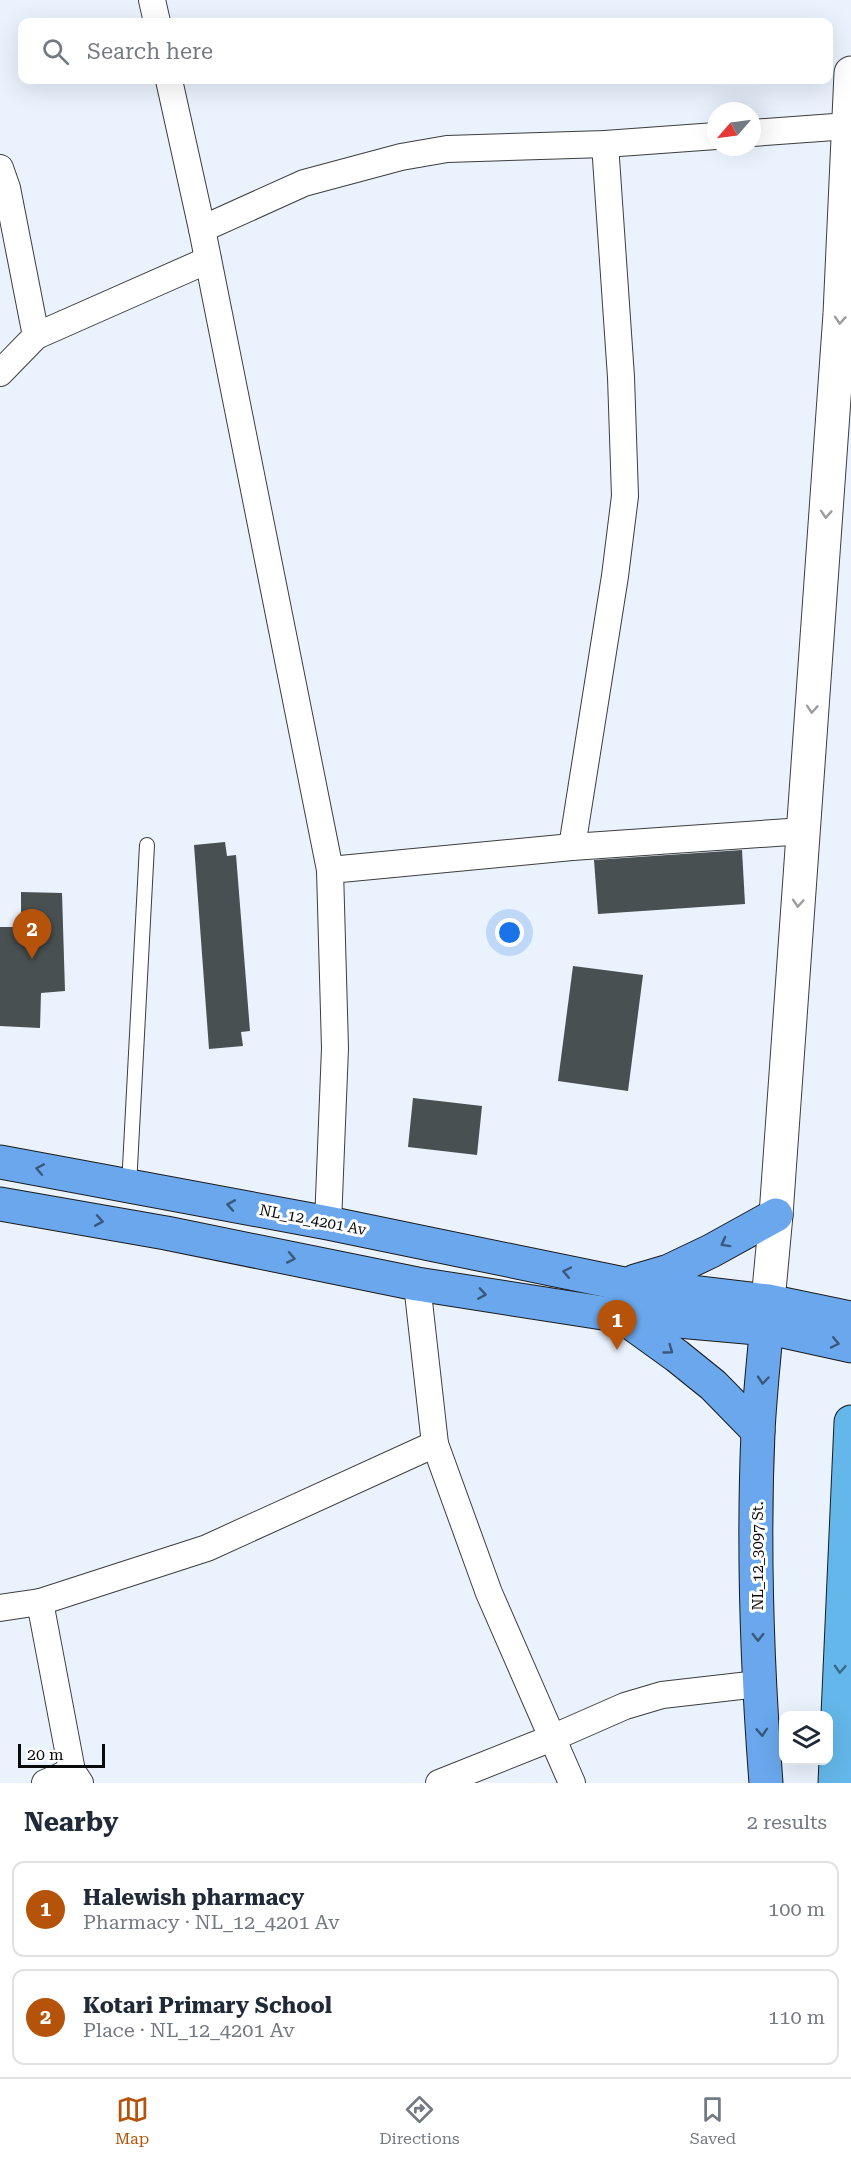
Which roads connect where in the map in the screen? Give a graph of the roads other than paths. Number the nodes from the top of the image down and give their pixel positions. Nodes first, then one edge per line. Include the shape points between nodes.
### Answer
1 (152, 0) edge
2 (156, 18) edge
3 (851, 73) edge
4 (171, 84) edge
5 (848, 126) junction
6 (761, 132) edge
7 (707, 137) edge
8 (605, 144) junction
9 (0, 168) edge
10 (202, 229) junction
11 (208, 260) junction
12 (36, 336) junction
13 (0, 373) edge
14 (804, 831) junction
15 (147, 845) dead end
16 (572, 847) junction
17 (330, 870) junction
18 (0, 1162) edge
19 (129, 1186) junction
20 (0, 1204) edge
21 (776, 1215) junction
22 (328, 1223) junction
23 (417, 1284) junction
24 (623, 1300) junction
25 (774, 1316) junction
26 (851, 1318) edge
27 (851, 1346) edge
28 (851, 1422) edge
29 (759, 1431) junction
30 (435, 1444) junction
31 (40, 1602) junction
32 (0, 1608) edge
33 (758, 1683) junction
34 (552, 1738) junction
35 (76, 1777) edge
36 (45, 1783) edge
37 (439, 1783) edge
38 (572, 1783) edge
39 (766, 1783) edge
40 (836, 1783) edge

1 - 2 street
3 - 5 street
4 - 10 street
5 - 6 street
5 -> 14 street via 840,314
7 - 8 street
8 - 10 street via 447,149 401,157 304,183
8 - 16 street via 625,496
9 - 12 street
10 - 11 street
11 - 12 street
11 - 17 street
12 - 13 street
14 - 16 street
14 -> 21 street
15 - 19 lane
16 - 17 street
17 - 22 street via 335,1048
19 -> 18 main road, NL_12_4201 Av
22 -> 19 main road, NL_12_4201 Av
20 -> 23 main road
21 -> 24 main road via 669,1271
21 - 25 street
24 -> 22 main road, NL_12_4201 Av
23 -> 24 main road
23 - 30 street
24 - 25 main road
24 -> 29 main road
25 - 26 main road
25 -> 27 main road
25 -> 29 main road, NL_12_3097 St.
28 -> 40 highway
29 -> 33 main road, NL_12_3097 St.
30 - 31 street via 207,1548
30 - 34 street via 489,1593
31 - 32 street
31 - 35 street
33 - 34 street via 662,1695 625,1706
33 -> 39 main road, NL_12_3097 St.
34 - 37 street
34 - 38 street
35 - 36 street

